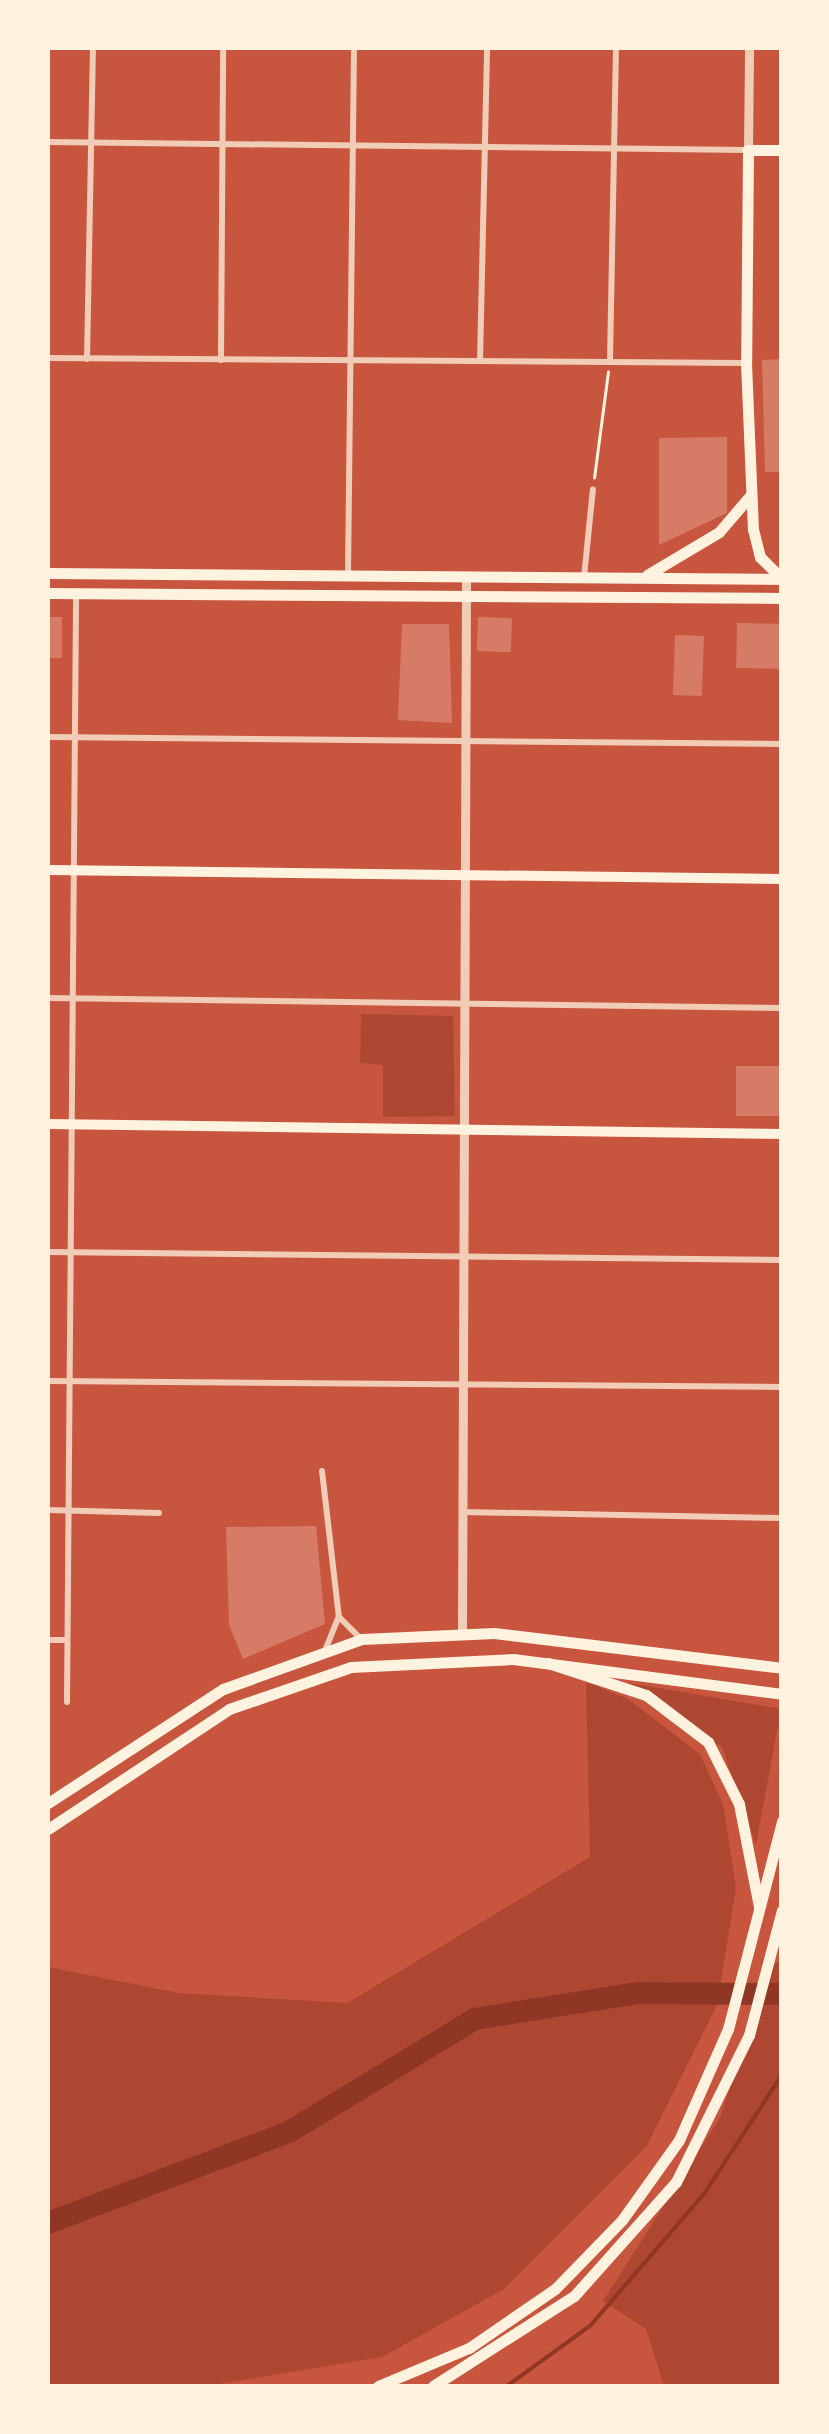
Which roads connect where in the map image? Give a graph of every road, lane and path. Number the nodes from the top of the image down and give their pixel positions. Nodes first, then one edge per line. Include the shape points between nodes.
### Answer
1 (92, 48) edge
2 (223, 48) edge
3 (354, 48) edge
4 (487, 48) edge
5 (616, 48) edge
6 (749, 48) edge
7 (48, 142) edge
8 (90, 143) junction
9 (220, 145) junction
10 (486, 146) junction
11 (353, 147) junction
12 (615, 149) junction
13 (748, 150) junction
14 (782, 150) edge
15 (48, 358) edge
16 (87, 359) junction
17 (221, 360) junction
18 (346, 360) junction
19 (610, 360) junction
20 (480, 361) junction
21 (746, 363) junction
22 (592, 489) joint
23 (750, 497) junction
24 (48, 573) edge
25 (348, 574) junction
26 (466, 576) junction
27 (584, 577) junction
28 (644, 577) junction
29 (782, 579) edge
30 (48, 593) edge
31 (76, 593) junction
32 (467, 595) junction
33 (782, 598) edge
34 (48, 737) edge
35 (75, 737) junction
36 (468, 743) junction
37 (782, 744) edge
38 (48, 870) edge
39 (78, 870) junction
40 (467, 875) junction
41 (782, 879) edge
42 (48, 998) edge
43 (76, 998) junction
44 (468, 1003) junction
45 (782, 1008) edge
46 (48, 1124) edge
47 (72, 1124) junction
48 (466, 1129) junction
49 (782, 1134) edge
50 (48, 1252) edge
51 (73, 1252) junction
52 (466, 1254) junction
53 (782, 1260) edge
54 (48, 1381) edge
55 (70, 1381) junction
56 (464, 1383) junction
57 (782, 1387) edge
58 (322, 1472) dead end
59 (48, 1510) edge
60 (70, 1510) junction
61 (463, 1512) junction
62 (159, 1513) dead end
63 (782, 1518) edge
64 (338, 1617) junction
65 (462, 1632) junction
66 (48, 1640) edge
67 (66, 1640) junction
68 (362, 1640) junction
69 (326, 1648) junction
70 (548, 1662) junction
71 (782, 1668) edge
72 (782, 1694) edge
73 (67, 1702) dead end
74 (48, 1803) edge
75 (782, 1822) edge
76 (48, 1829) edge
77 (782, 1910) edge
78 (760, 1914) junction
79 (782, 1929) edge
80 (775, 1944) junction
81 (378, 2386) edge
82 (433, 2386) edge

1 - 8 street
2 - 9 street
3 - 11 street
4 - 10 street
5 - 12 street
6 - 13 street
7 - 8 street
8 - 9 street
8 - 16 street
9 - 11 street
9 - 17 street
10 - 11 street
10 - 12 street
10 - 20 street
11 - 18 street
12 - 13 street
12 - 19 street
13 - 14 main road
13 - 21 main road
15 - 16 street
16 - 17 street
17 - 18 street
18 - 20 street
18 - 25 street
19 - 20 street
19 - 21 street
19 - 22 path
21 - 23 main road
22 - 27 street
23 - 28 main road via 719,532
23 - 29 main road via 760,557
24 - 25 main road
25 - 26 main road
26 - 27 main road
26 - 32 street
27 - 28 main road
28 - 29 main road
30 - 31 main road
31 - 32 main road
31 - 35 street
32 - 33 main road
32 - 36 street
34 - 35 street
35 - 36 street
35 - 39 street
36 - 37 street
36 - 40 street
38 - 39 main road
39 - 40 main road
39 - 43 street
40 - 41 main road
40 - 44 street
42 - 43 street
43 - 44 street
43 - 47 street
44 - 45 street
44 - 48 street
46 - 47 main road
47 - 48 main road
47 - 51 street
48 - 49 main road
48 - 52 street
50 - 51 street
51 - 52 street
51 - 55 street
52 - 53 street
52 - 56 street
54 - 55 street
55 - 56 street
55 - 60 street
56 - 57 street
56 - 61 street
58 - 64 street
59 - 60 street
60 - 62 street
60 - 67 street
61 - 63 street
61 - 65 street
64 - 68 street
64 - 69 street
65 - 68 main road
65 - 71 main road
66 - 67 street
67 - 73 street
68 - 69 main road
69 - 74 main road via 182,1710
70 - 72 main road
70 - 76 main road via 412,1659 282,1685 192,1729
70 - 78 main road via 646,1695 708,1742 739,1804
75 - 78 main road
77 - 80 main road
78 - 81 main road via 728,2029 679,2140 592,2256 469,2348
79 - 80 main road
80 - 82 main road via 749,2035 695,2151 627,2246 524,2334

